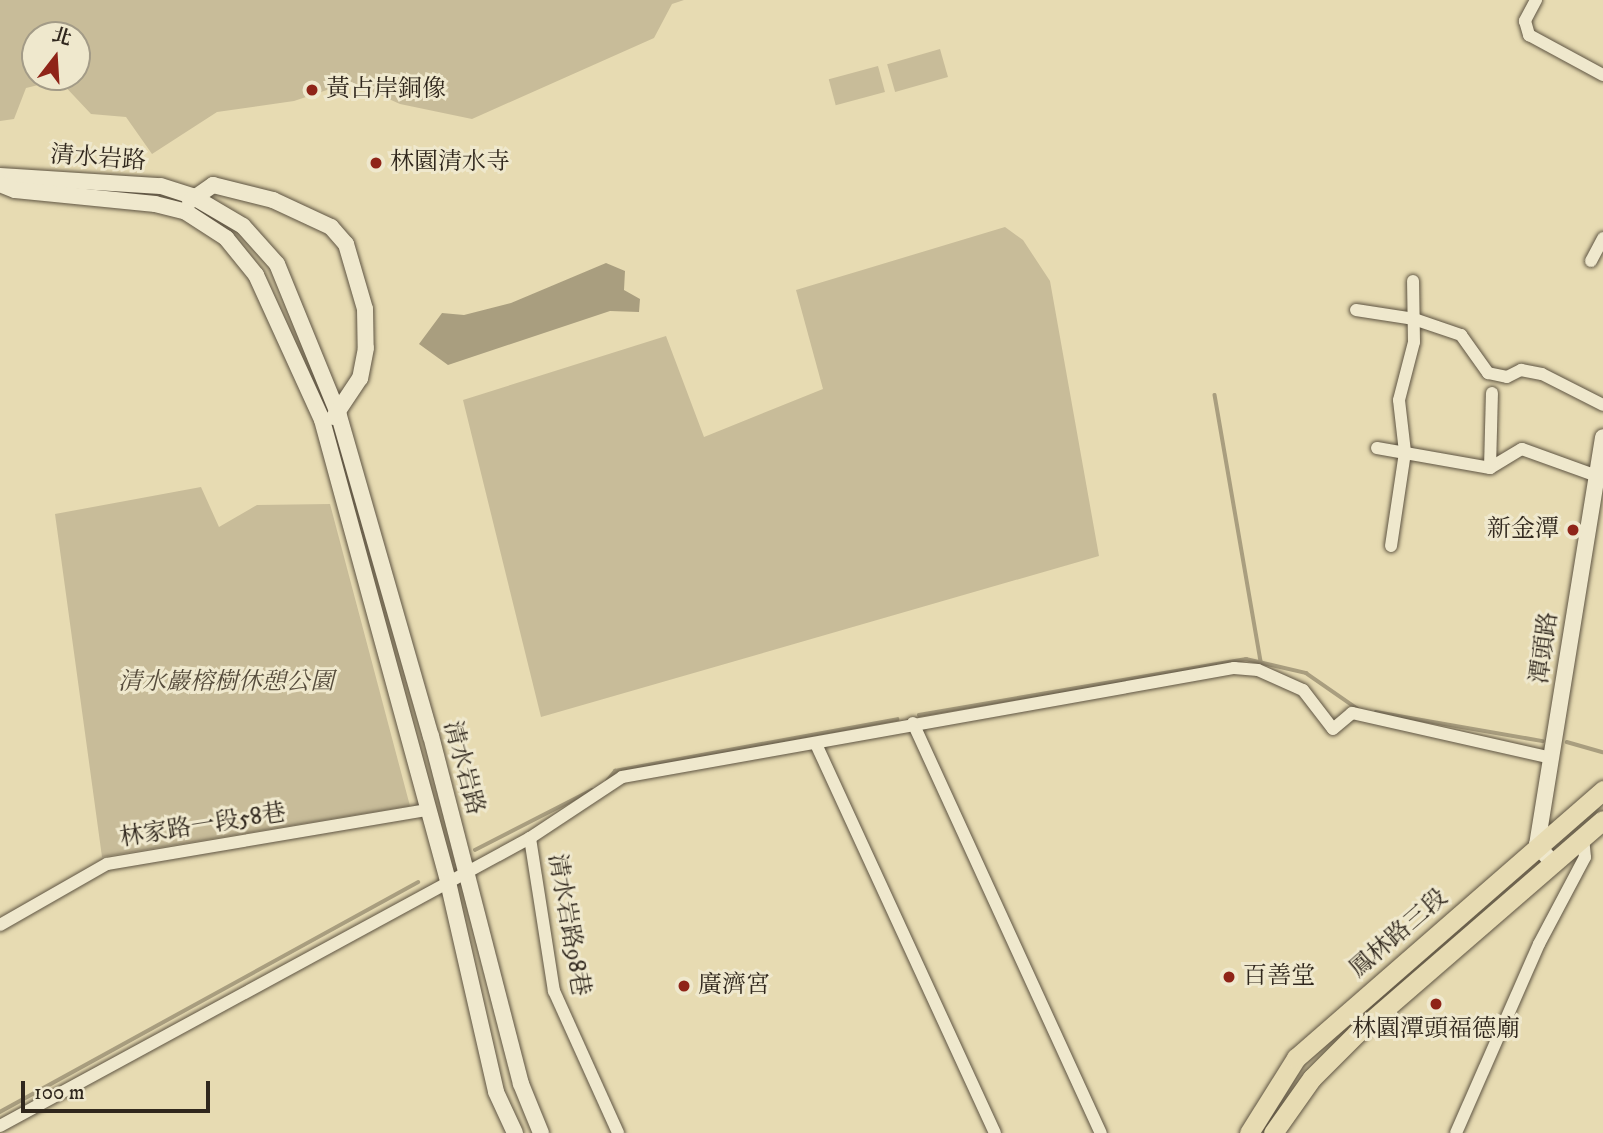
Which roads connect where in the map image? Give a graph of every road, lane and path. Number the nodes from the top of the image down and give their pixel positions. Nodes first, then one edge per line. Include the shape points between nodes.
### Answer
1 (1536, 0) edge
2 (1603, 75) edge
3 (0, 176) edge
4 (0, 184) edge
5 (192, 196) junction
6 (186, 212) junction
7 (1603, 238) edge
8 (1591, 261) dead end
9 (1413, 281) dead end
10 (1356, 310) dead end
11 (1414, 319) junction
12 (1492, 393) dead end
13 (1603, 405) edge
14 (339, 415) junction
15 (322, 420) junction
16 (1603, 437) edge
17 (1377, 448) dead end
18 (1405, 452) junction
19 (1490, 468) junction
20 (1596, 487) edge
21 (1391, 545) dead end
22 (913, 723) junction
23 (816, 744) junction
24 (1552, 758) junction
25 (1603, 790) edge
26 (428, 810) junction
27 (1603, 820) edge
28 (1583, 837) junction
29 (530, 838) junction
30 (1537, 845) junction
31 (1552, 862) junction
32 (467, 872) junction
33 (448, 881) junction
34 (0, 925) edge
35 (0, 1126) edge
36 (1251, 1128) edge
37 (515, 1133) edge
38 (541, 1133) edge
39 (618, 1133) edge
40 (995, 1133) edge
41 (1101, 1133) edge
42 (1274, 1133) edge
43 (1456, 1133) edge

1 - 2 street via 1525,21 1529,35
3 - 5 street, 清水岩路 via 161,187
4 - 6 street, 清水岩路 via 15,190 155,204
5 - 6 street
5 - 14 street, 清水岩路 via 243,226 276,264
5 - 14 street, 清水岩路 via 213,185 273,200 331,227 346,244 365,309 366,348 360,378
6 - 15 street, 清水岩路 via 226,238 256,275
7 - 8 street
9 - 11 street
10 - 11 street
11 - 13 street via 1461,335 1488,373 1507,377 1521,370 1542,374
11 - 18 street via 1414,342 1399,400
12 - 19 street
14 - 15 street
14 - 32 street, 清水岩路
15 - 26 street, 清水岩路
16 - 20 street, 潭頭路
17 - 18 street
18 - 19 street
18 - 21 street
19 - 20 street via 1522,449
20 - 24 street, 潭頭路
22 - 23 street
22 - 24 street via 1234,668 1258,670 1303,690 1333,729 1352,713
22 - 41 street
23 - 29 street via 622,778
23 - 40 street
24 - 30 street, 潭頭路
25 - 30 main road, 鳳林路三段
26 - 33 street, 清水岩路
26 - 34 street, 林家路一段58巷 via 107,863
27 - 28 main road, 鳳林路三段
28 - 31 main road, 鳳林路三段
28 - 43 street via 1585,857 1539,943
29 - 32 street
29 - 39 street, 清水岩路98巷 via 554,991
30 - 31 street
30 - 36 main road, 鳳林路三段 via 1296,1058
31 - 42 main road, 鳳林路三段 via 1357,1033 1312,1078
32 - 33 street
32 - 38 street, 清水岩路 via 521,1084
33 - 35 street
33 - 37 street, 清水岩路 via 496,1092
36 - 42 street

